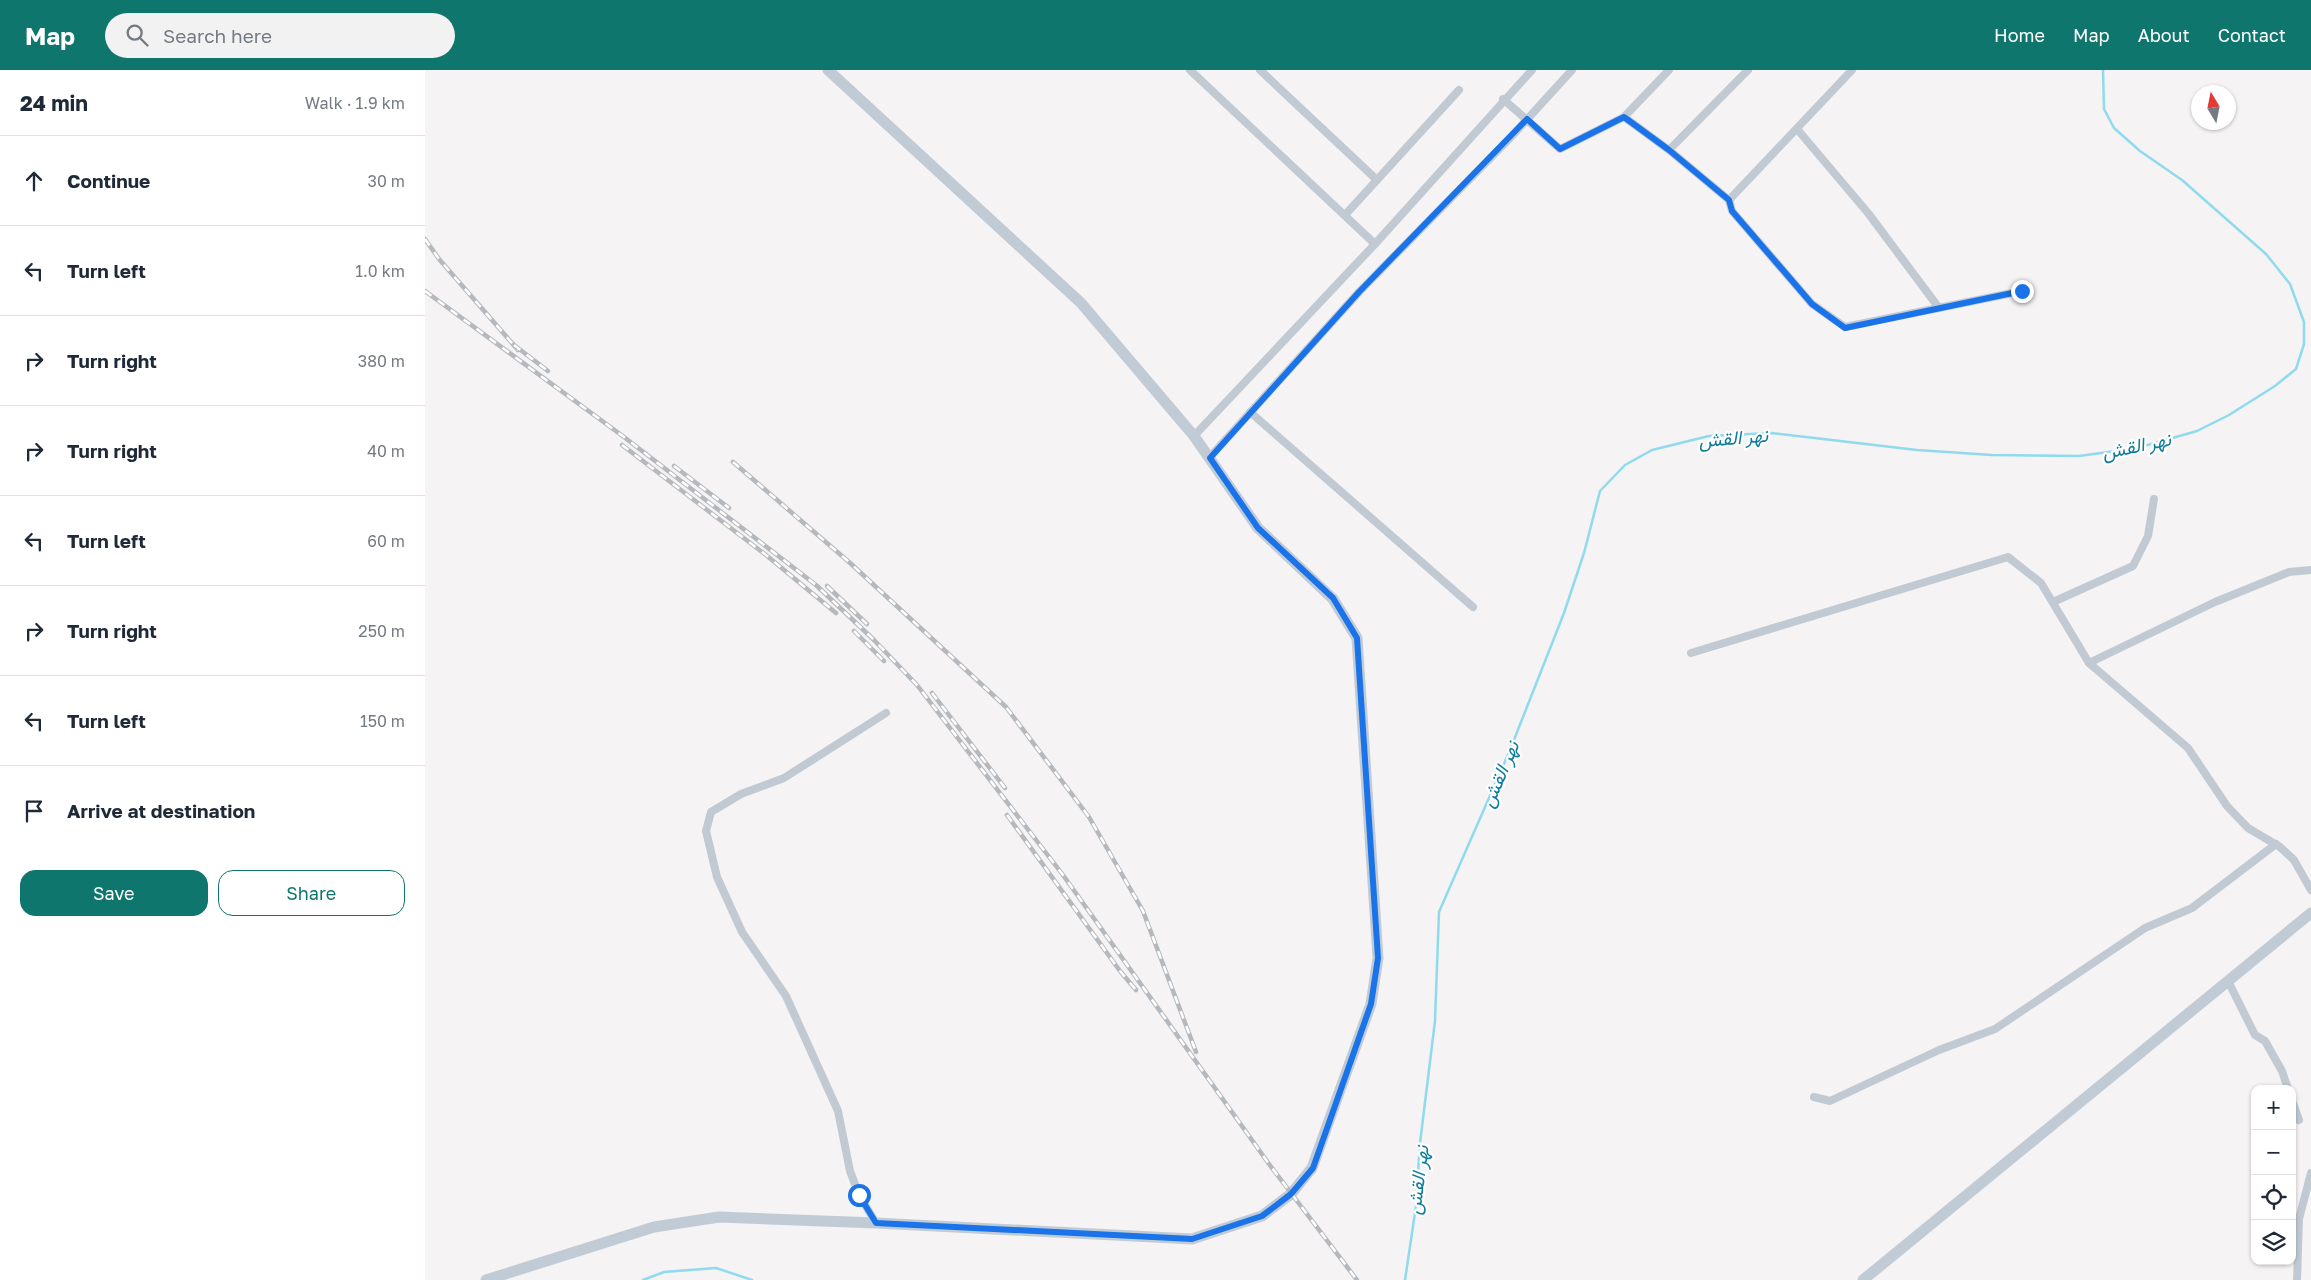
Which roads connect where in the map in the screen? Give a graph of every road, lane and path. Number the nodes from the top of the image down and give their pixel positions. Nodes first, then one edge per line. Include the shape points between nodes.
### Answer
1 (829, 70) edge
2 (1190, 70) edge
3 (1260, 70) edge
4 (1532, 70) edge
5 (1572, 70) edge
6 (1669, 70) edge
7 (1748, 70) edge
8 (1852, 70) edge
9 (1459, 90) dead end
10 (1503, 99) junction
11 (1624, 117) junction
12 (1527, 119) junction
13 (1797, 129) junction
14 (1669, 150) junction
15 (1377, 180) junction
16 (1729, 200) junction
17 (1345, 216) junction
18 (1375, 244) junction
19 (2022, 291) dead end
20 (1939, 308) junction
21 (1250, 412) junction
22 (1194, 436) junction
23 (1210, 458) junction
24 (2154, 499) dead end
25 (2311, 570) edge
26 (2053, 602) junction
27 (1473, 607) dead end
28 (1691, 653) dead end
29 (2089, 663) junction
30 (886, 713) dead end
31 (2276, 844) junction
32 (2311, 890) edge
33 (2311, 913) edge
34 (2228, 981) junction
35 (2287, 1085) edge
36 (1814, 1097) dead end
37 (2296, 1112) edge
38 (2299, 1120) dead end
39 (2311, 1173) edge
40 (876, 1223) junction
41 (486, 1280) edge
42 (1863, 1280) edge
43 (2297, 1280) edge

1 - 22 street via 1081,303
2 - 17 street
3 - 15 street
4 - 10 street
5 - 12 street
6 - 11 street
7 - 14 street
8 - 13 street
9 - 15 street
10 - 12 street
10 - 18 street
11 - 12 street via 1560,149
11 - 14 street
12 - 21 street via 1359,292
13 - 16 street
13 - 20 street via 1868,213
14 - 16 street
15 - 17 street
16 - 20 street via 1732,211 1812,304 1845,328
17 - 18 street
18 - 22 street
19 - 20 street
21 - 23 street
21 - 27 street
22 - 23 street
23 - 40 street via 1258,528 1333,598 1357,638 1378,958 1371,1004 1313,1168 1291,1194 1262,1216 1192,1239
24 - 26 street via 2148,536 2133,566
25 - 29 street via 2289,572 2223,598
26 - 28 street via 2041,583 2008,557
26 - 29 street
29 - 31 street via 2188,748 2227,806 2248,828
30 - 40 street via 784,778 741,794 711,812 706,831 717,878 742,932 786,996 838,1111 850,1170 859,1195
31 - 32 street via 2294,860
31 - 36 street via 2192,908 2145,928 1995,1029 1939,1050 1830,1101
33 - 34 street
34 - 35 street via 2255,1035 2265,1040
34 - 42 street
37 - 38 street
39 - 43 street via 2299,1220
40 - 41 street via 719,1217 653,1227

